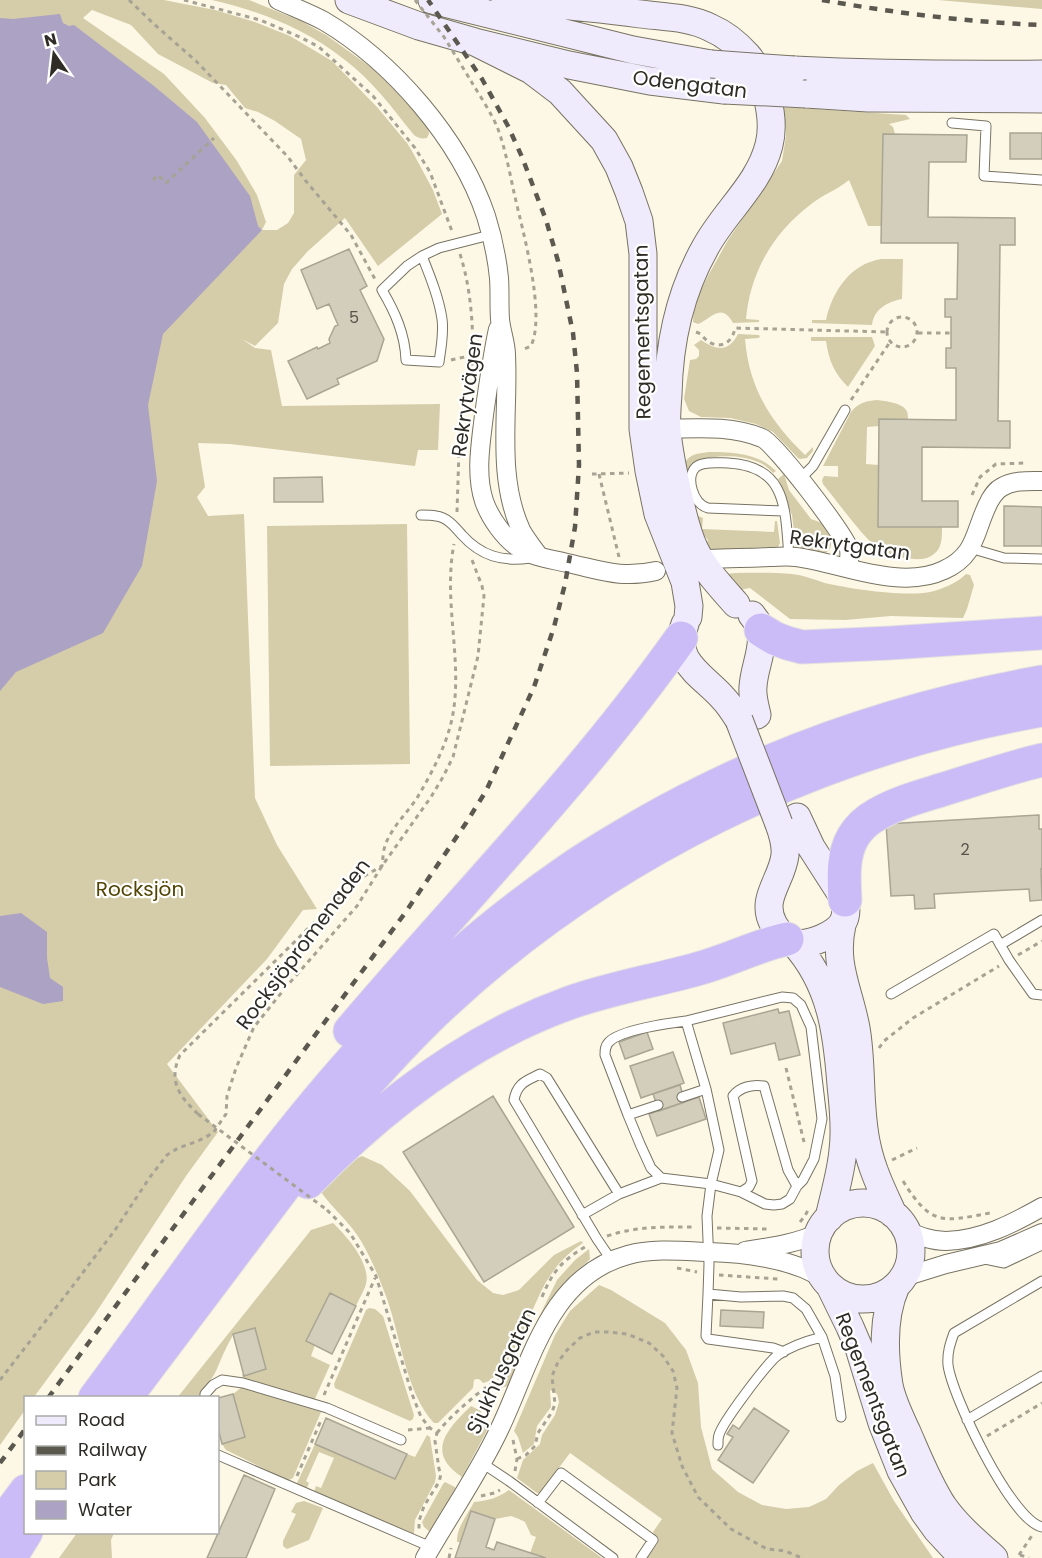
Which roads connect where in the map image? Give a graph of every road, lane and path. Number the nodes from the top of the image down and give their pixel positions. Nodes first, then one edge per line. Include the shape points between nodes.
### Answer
1 (129, 0) edge
2 (184, 0) edge
3 (278, 0) edge
4 (349, 0) edge
5 (415, 0) edge
6 (432, 0) edge
7 (506, 0) edge
8 (475, 42) junction
9 (1042, 75) edge
10 (1042, 99) edge
11 (951, 123) dead end
12 (214, 138) dead end
13 (153, 180) dead end
14 (1042, 180) edge
15 (490, 235) junction
16 (456, 244) junction
17 (422, 256) junction
18 (382, 290) junction
19 (692, 331) dead end
20 (887, 332) junction
21 (918, 333) junction
22 (951, 333) dead end
23 (890, 342) junction
24 (499, 354) junction
25 (473, 356) junction
26 (440, 362) junction
27 (471, 378) dead end
28 (468, 401) dead end
29 (845, 410) joint
30 (655, 429) junction
31 (1033, 463) dead end
32 (633, 473) dead end
33 (592, 474) dead end
34 (599, 474) junction
35 (800, 479) junction
36 (1042, 481) edge
37 (972, 495) dead end
38 (784, 511) junction
39 (421, 515) dead end
40 (456, 529) junction
41 (970, 548) junction
42 (539, 556) junction
43 (789, 557) junction
44 (709, 559) dead end
45 (1042, 559) edge
46 (620, 565) dead end
47 (848, 567) junction
48 (656, 571) dead end
49 (736, 604) junction
50 (684, 627) junction
51 (761, 630) junction
52 (1042, 633) edge
53 (1042, 682) edge
54 (1042, 710) edge
55 (748, 718) junction
56 (1042, 760) edge
57 (788, 820) junction
58 (382, 866) junction
59 (843, 912) junction
60 (1042, 920) edge
61 (791, 941) junction
62 (1042, 941) edge
63 (1000, 945) junction
64 (1009, 960) junction
65 (891, 994) dead end
66 (1042, 995) edge
67 (686, 1021) junction
68 (876, 1053) dead end
69 (786, 1068) dead end
70 (706, 1089) junction
71 (682, 1097) dead end
72 (658, 1105) dead end
73 (628, 1115) junction
74 (917, 1148) dead end
75 (888, 1152) dead end
76 (814, 1159) junction
77 (890, 1160) junction
78 (895, 1168) dead end
79 (900, 1176) dead end
80 (661, 1178) junction
81 (711, 1184) junction
82 (797, 1186) junction
83 (741, 1192) junction
84 (618, 1194) junction
85 (240, 1198) junction
86 (1042, 1207) edge
87 (994, 1213) dead end
88 (582, 1215) junction
89 (814, 1220) junction
90 (899, 1222) junction
91 (1042, 1233) edge
92 (1042, 1245) edge
93 (709, 1252) junction
94 (729, 1253) junction
95 (977, 1257) junction
96 (612, 1260) junction
97 (676, 1268) dead end
98 (709, 1275) junction
99 (376, 1276) junction
100 (784, 1279) dead end
101 (1042, 1281) edge
102 (900, 1282) junction
103 (210, 1283) junction
104 (827, 1283) junction
105 (708, 1293) junction
106 (822, 1337) junction
107 (784, 1352) junction
108 (1042, 1376) edge
109 (0, 1380) edge
110 (96, 1396) edge
111 (126, 1396) edge
112 (205, 1396) edge
113 (1042, 1403) edge
114 (327, 1408) junction
115 (842, 1417) dead end
116 (967, 1420) junction
117 (430, 1428) junction
118 (510, 1433) dead end
119 (401, 1440) joint
120 (977, 1442) junction
121 (718, 1445) dead end
122 (219, 1454) edge
123 (482, 1463) junction
124 (509, 1481) junction
125 (292, 1488) junction
126 (24, 1494) edge
127 (481, 1496) dead end
128 (538, 1503) junction
129 (0, 1526) edge
130 (1040, 1526) edge
131 (419, 1530) dead end
132 (25, 1534) edge
133 (451, 1547) dead end
134 (428, 1553) edge
135 (1010, 1557) edge
136 (10, 1558) edge
137 (449, 1558) edge
138 (613, 1558) edge
139 (641, 1558) edge
140 (802, 1558) edge
141 (963, 1558) edge
142 (1029, 1558) edge

1 - 18 path via 196,61 288,157 351,234
2 - 16 path via 260,20 319,47 337,63 373,96 415,148 430,172
3 - 15 street, Rekrytvägen via 352,39 413,94 458,157 486,216
4 - 8 street, Odengatan
5 - 24 path, bridge via 444,37 498,128 528,257 536,327 531,346
6 - 9 street, Odengatan, bridge via 633,50 711,64 871,73
7 - 30 street, Regementsgatan via 699,23 736,44 762,84 771,114 765,160 705,247 689,281 677,316
8 - 10 street, Odengatan, bridge via 650,81 724,90 868,98
8 - 30 street, Regementsgatan via 531,70 560,92 604,140 619,167 639,221 644,254
11 - 14 lane via 986,126 984,176
12 - 13 path via 166,183 158,175
15 - 16 lane
15 - 24 street, Rekrytvägen via 499,278
16 - 17 lane
16 - 25 path via 471,307
17 - 18 lane
17 - 26 lane via 442,318
18 - 26 lane via 401,330 406,360
19 - 20 path via 717,345 729,341 735,328
20 - 21 path via 894,319 903,317 912,320
20 - 23 path
21 - 22 path
21 - 23 path via 914,343 905,348
23 - 29 path
24 - 25 path
24 - 42 street, Rekrytvägen via 506,476 522,532
24 - 42 street, Rekrytvägen via 479,465 480,482 484,501 506,537 520,549
25 - 26 path
25 - 27 path
28 - 40 path, Rocksjöpromenaden via 459,450
29 - 35 lane via 813,466
30 - 35 street via 745,432 765,439
30 - 49 street, Regementsgatan via 672,469 694,548
30 - 50 street, Regementsgatan via 649,471 658,514 685,582 689,606
31 - 37 path via 996,464 980,477
32 - 34 path
33 - 34 path
34 - 46 path
35 - 47 street via 849,549
36 - 41 street, Rekrytgatan via 1011,483 994,492
38 - 38 lane via 779,492 760,470 702,464 692,472 695,500 701,507
38 - 43 lane
39 - 40 lane via 437,516
40 - 42 lane via 482,553 491,556 518,560
40 - 58 path via 450,604 456,702 439,757 390,835
40 - 58 path, Rocksjöpromenaden via 484,596 478,656 453,757 431,797
41 - 45 lane via 1004,558
41 - 47 street, Rekrytgatan via 961,561 943,571 905,579
42 - 48 street, Rekrytvägen via 617,574
43 - 44 street, Rekrytgatan
43 - 47 street, Rekrytgatan
49 - 50 street via 707,603
49 - 51 street, Regementsgatan via 755,618
50 - 55 street, Regementsgatan via 682,650 691,669 732,709
50 - 85 highway via 631,705 579,769 326,1062 284,1120
51 - 52 highway via 802,647
51 - 55 street
53 - 85 highway via 906,713 825,739 674,807 571,868 469,947 394,1015 296,1126
54 - 103 highway via 936,733 816,772 714,817 582,894 482,971 395,1052 330,1126
55 - 57 street, bridge
56 - 59 highway via 904,802 868,820 848,850
57 - 59 street via 811,848
57 - 61 street via 785,857 769,900 769,913 779,933
58 - 99 path, bridge via 343,894 180,1055 175,1078 186,1103 198,1114 327,1210 350,1233
58 - 109 path, Rocksjöpromenaden via 357,906 254,1027 236,1068 226,1114 213,1133 167,1155
59 - 61 street via 833,933 806,943
59 - 90 street via 839,959 856,1030 866,1144 872,1167
60 - 63 lane
61 - 89 street via 811,963 830,1008 843,1111 840,1171
61 - 103 highway via 756,947 699,969 567,1004 464,1053 361,1131
62 - 64 path
63 - 64 lane
63 - 65 lane via 994,934
64 - 66 lane via 1033,994
64 - 68 path via 913,1018 884,1041
67 - 70 lane
67 - 73 lane via 635,1030 611,1040 606,1047 605,1055
67 - 76 lane via 782,997 793,998 801,1005 813,1036 822,1119
69 - 76 path via 804,1142
70 - 71 lane
70 - 81 lane via 719,1150
72 - 73 lane
73 - 80 lane via 651,1168
74 - 77 path
75 - 77 path
76 - 82 lane
77 - 78 path
79 - 87 path via 920,1206 937,1217 950,1220
80 - 81 lane
80 - 84 lane
81 - 83 lane
81 - 93 lane via 706,1216
82 - 83 lane via 790,1199 774,1205
82 - 83 lane via 788,1170 764,1086 757,1085 737,1090 733,1096 752,1181
84 - 88 lane
84 - 88 lane via 547,1078 540,1074 525,1082 516,1090 514,1100
85 - 110 highway
86 - 90 street via 1001,1229 945,1241 924,1238
88 - 96 lane
89 - 90 street via 849,1206 872,1204
89 - 94 street, Sjukhusgatan via 785,1244
89 - 104 street via 816,1264
90 - 102 street via 910,1246 910,1262
91 - 95 street
92 - 95 lane via 1004,1263
93 - 94 street, Sjukhusgatan
93 - 96 street, Sjukhusgatan via 657,1251
93 - 98 lane
94 - 104 street, Sjukhusgatan via 785,1262 816,1274
95 - 102 street via 945,1264
96 - 123 street, Sjukhusgatan via 578,1281 547,1322
97 - 98 path
98 - 100 path
98 - 105 lane
99 - 114 path via 324,1396
99 - 117 path via 411,1394
101 - 116 lane via 954,1333 947,1354 948,1366
102 - 104 street via 886,1293 863,1299 845,1296
102 - 135 street, Regementsgatan via 887,1311 886,1341 890,1387 901,1418 943,1506 970,1538
103 - 111 highway
104 - 141 street, Regementsgatan via 859,1348 901,1471 924,1512
105 - 106 lane via 793,1298 806,1309
105 - 107 lane via 708,1339
106 - 107 lane
106 - 115 lane
107 - 121 lane via 768,1365 724,1424
108 - 116 lane
112 - 114 lane via 213,1384 222,1380
113 - 120 path
114 - 119 lane
114 - 125 path
116 - 120 lane
117 - 119 path via 409,1429
117 - 131 path via 437,1433 441,1474 424,1506
118 - 140 path via 517,1459 536,1446 538,1433 555,1404 552,1376 558,1362 580,1338 608,1332 649,1343 673,1371 677,1388 672,1433 682,1466 698,1497 730,1529 767,1549
120 - 130 lane via 1012,1502
122 - 125 lane
123 - 124 lane
123 - 134 street, Sjukhusgatan
124 - 127 path via 506,1487
124 - 128 lane
125 - 134 lane
126 - 129 highway
128 - 138 lane
128 - 139 lane via 561,1473 653,1540
130 - 135 path
132 - 136 highway
133 - 137 path
135 - 142 path

